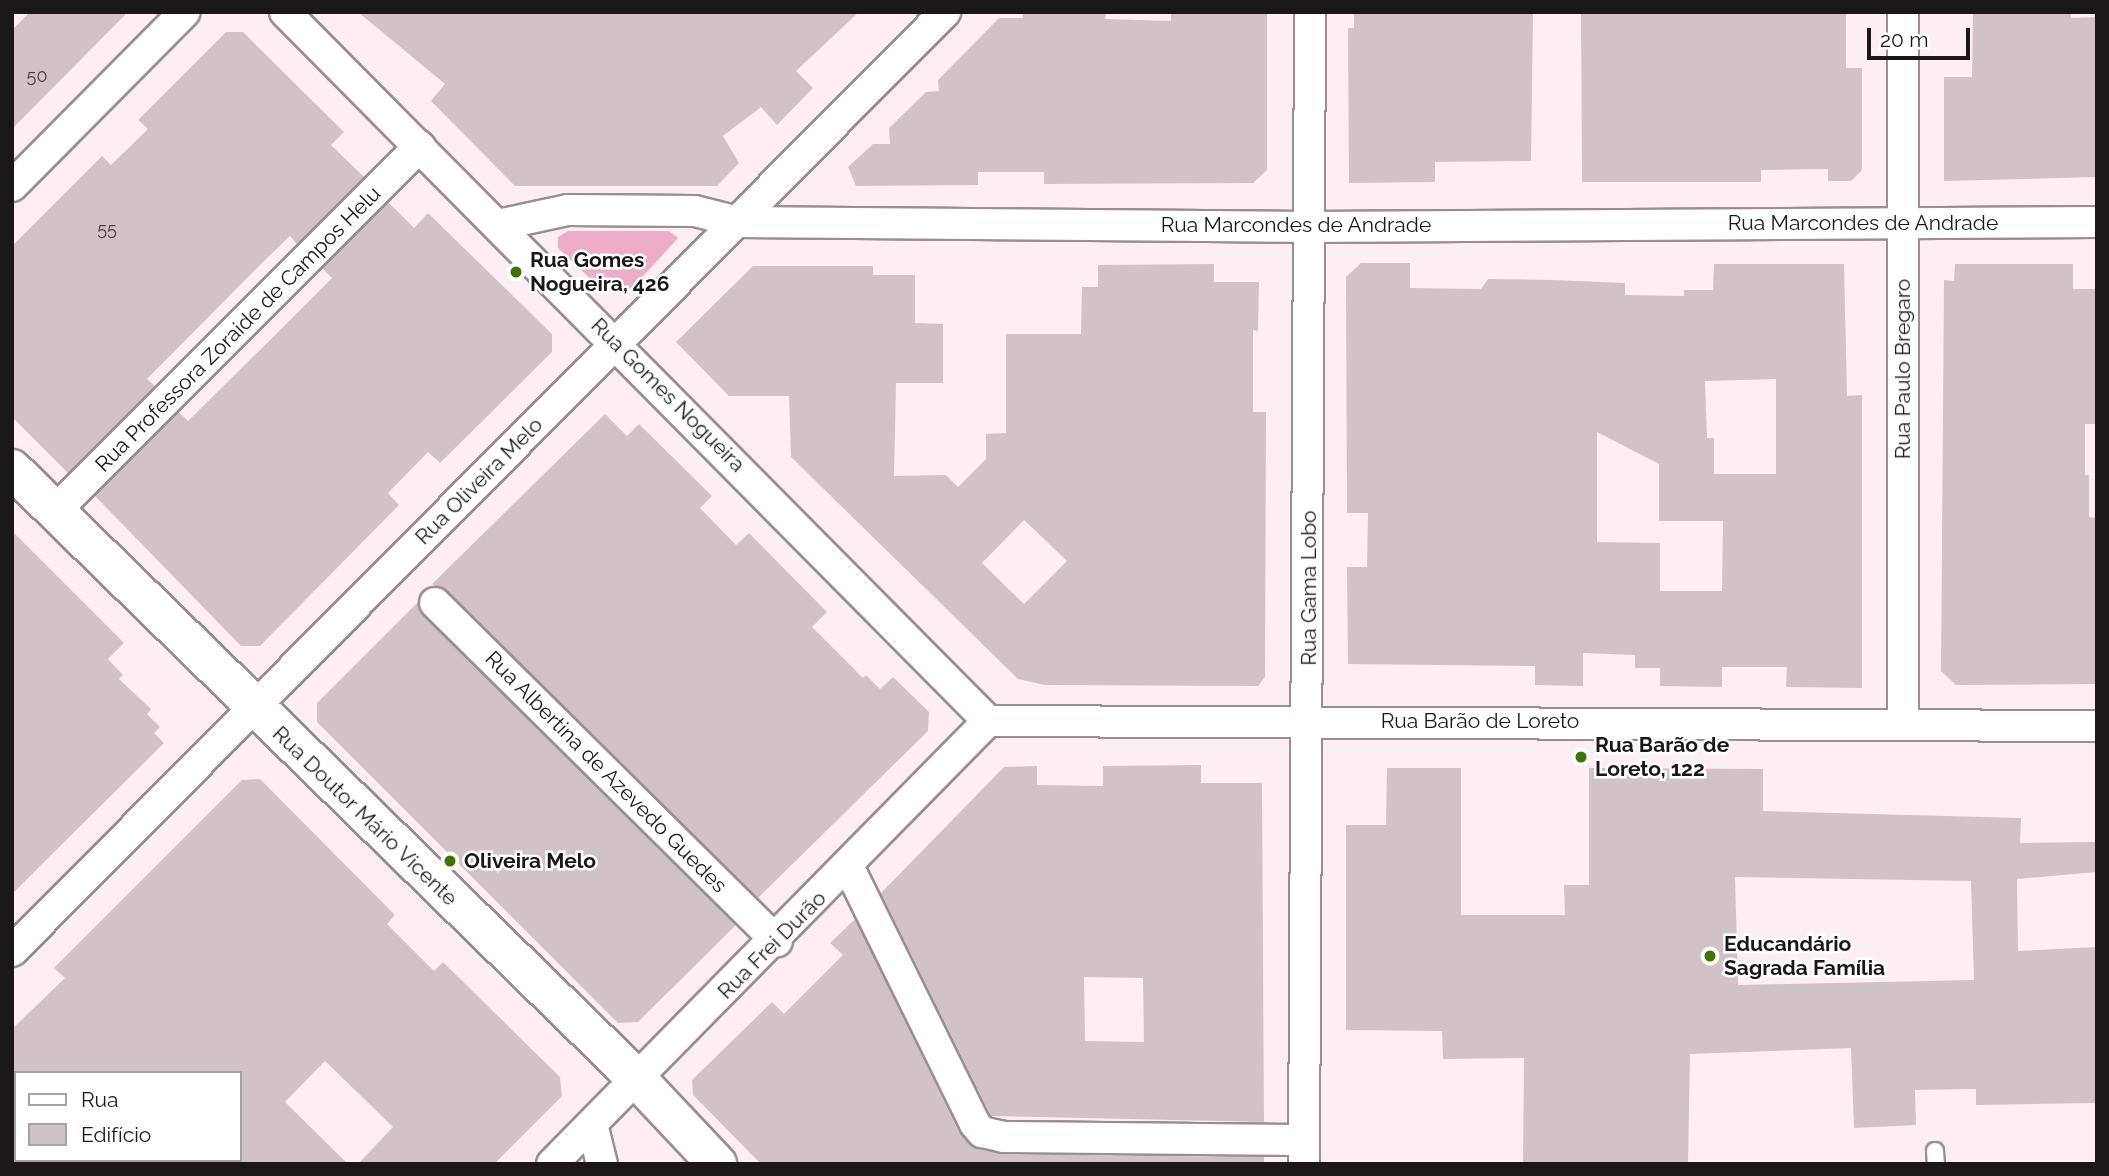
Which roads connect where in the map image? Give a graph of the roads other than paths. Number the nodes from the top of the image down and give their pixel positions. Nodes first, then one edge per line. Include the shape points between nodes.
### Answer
1 (185, 12) edge
2 (285, 12) edge
3 (945, 12) edge
4 (1310, 12) edge
5 (1903, 12) edge
6 (420, 146) junction
7 (12, 186) edge
8 (738, 222) junction
9 (2097, 222) edge
10 (1903, 223) junction
11 (498, 225) junction
12 (1309, 226) junction
13 (616, 343) junction
14 (12, 469) edge
15 (55, 511) junction
16 (435, 603) dead end
17 (253, 708) junction
18 (1309, 720) junction
19 (988, 722) junction
20 (1903, 725) junction
21 (2097, 726) edge
22 (849, 868) junction
23 (777, 940) junction
24 (12, 951) edge
25 (637, 1079) junction
26 (592, 1124) junction
27 (1304, 1152) edge
28 (552, 1164) edge
29 (602, 1164) edge
30 (717, 1164) edge

1 - 7 street
2 - 6 street, Rua Gomes Nogueira
3 - 8 street, Rua Oliveira Melo
4 - 12 street, Rua Gama Lobo
5 - 10 street, Rua Paulo Bregaro
6 - 11 street, Rua Gomes Nogueira
6 - 15 street, Rua Professora Zoraide de Campos Helu
8 - 11 street, Rua Marcondes de Andrade via 695,211 568,210
8 - 12 street, Rua Marcondes de Andrade
8 - 13 street, Rua Oliveira Melo
9 - 10 street, Rua Marcondes de Andrade
10 - 12 street, Rua Marcondes de Andrade
10 - 20 street, Rua Paulo Bregaro
11 - 13 street, Rua Gomes Nogueira
12 - 18 street, Rua Gama Lobo
13 - 17 street, Rua Oliveira Melo
13 - 19 street, Rua Gomes Nogueira
14 - 15 street, Rua Doutor Mário Vicente
15 - 17 street, Rua Doutor Mário Vicente
16 - 23 street, Rua Albertina de Azevedo Guedes
17 - 24 street, Rua Oliveira Melo
17 - 25 street, Rua Doutor Mário Vicente
18 - 19 street, Rua Barão de Loreto
18 - 20 street, Rua Barão de Loreto
18 - 27 street, Rua Gama Lobo
19 - 22 street, Rua Frei Durão
20 - 21 street, Rua Barão de Loreto
22 - 23 street, Rua Frei Durão
22 - 27 street via 982,1132 1003,1137
23 - 25 street, Rua Frei Durão
25 - 26 street, Rua Frei Durão
25 - 30 street, Rua Doutor Mário Vicente
26 - 28 street, Rua Frei Durão
26 - 29 street

